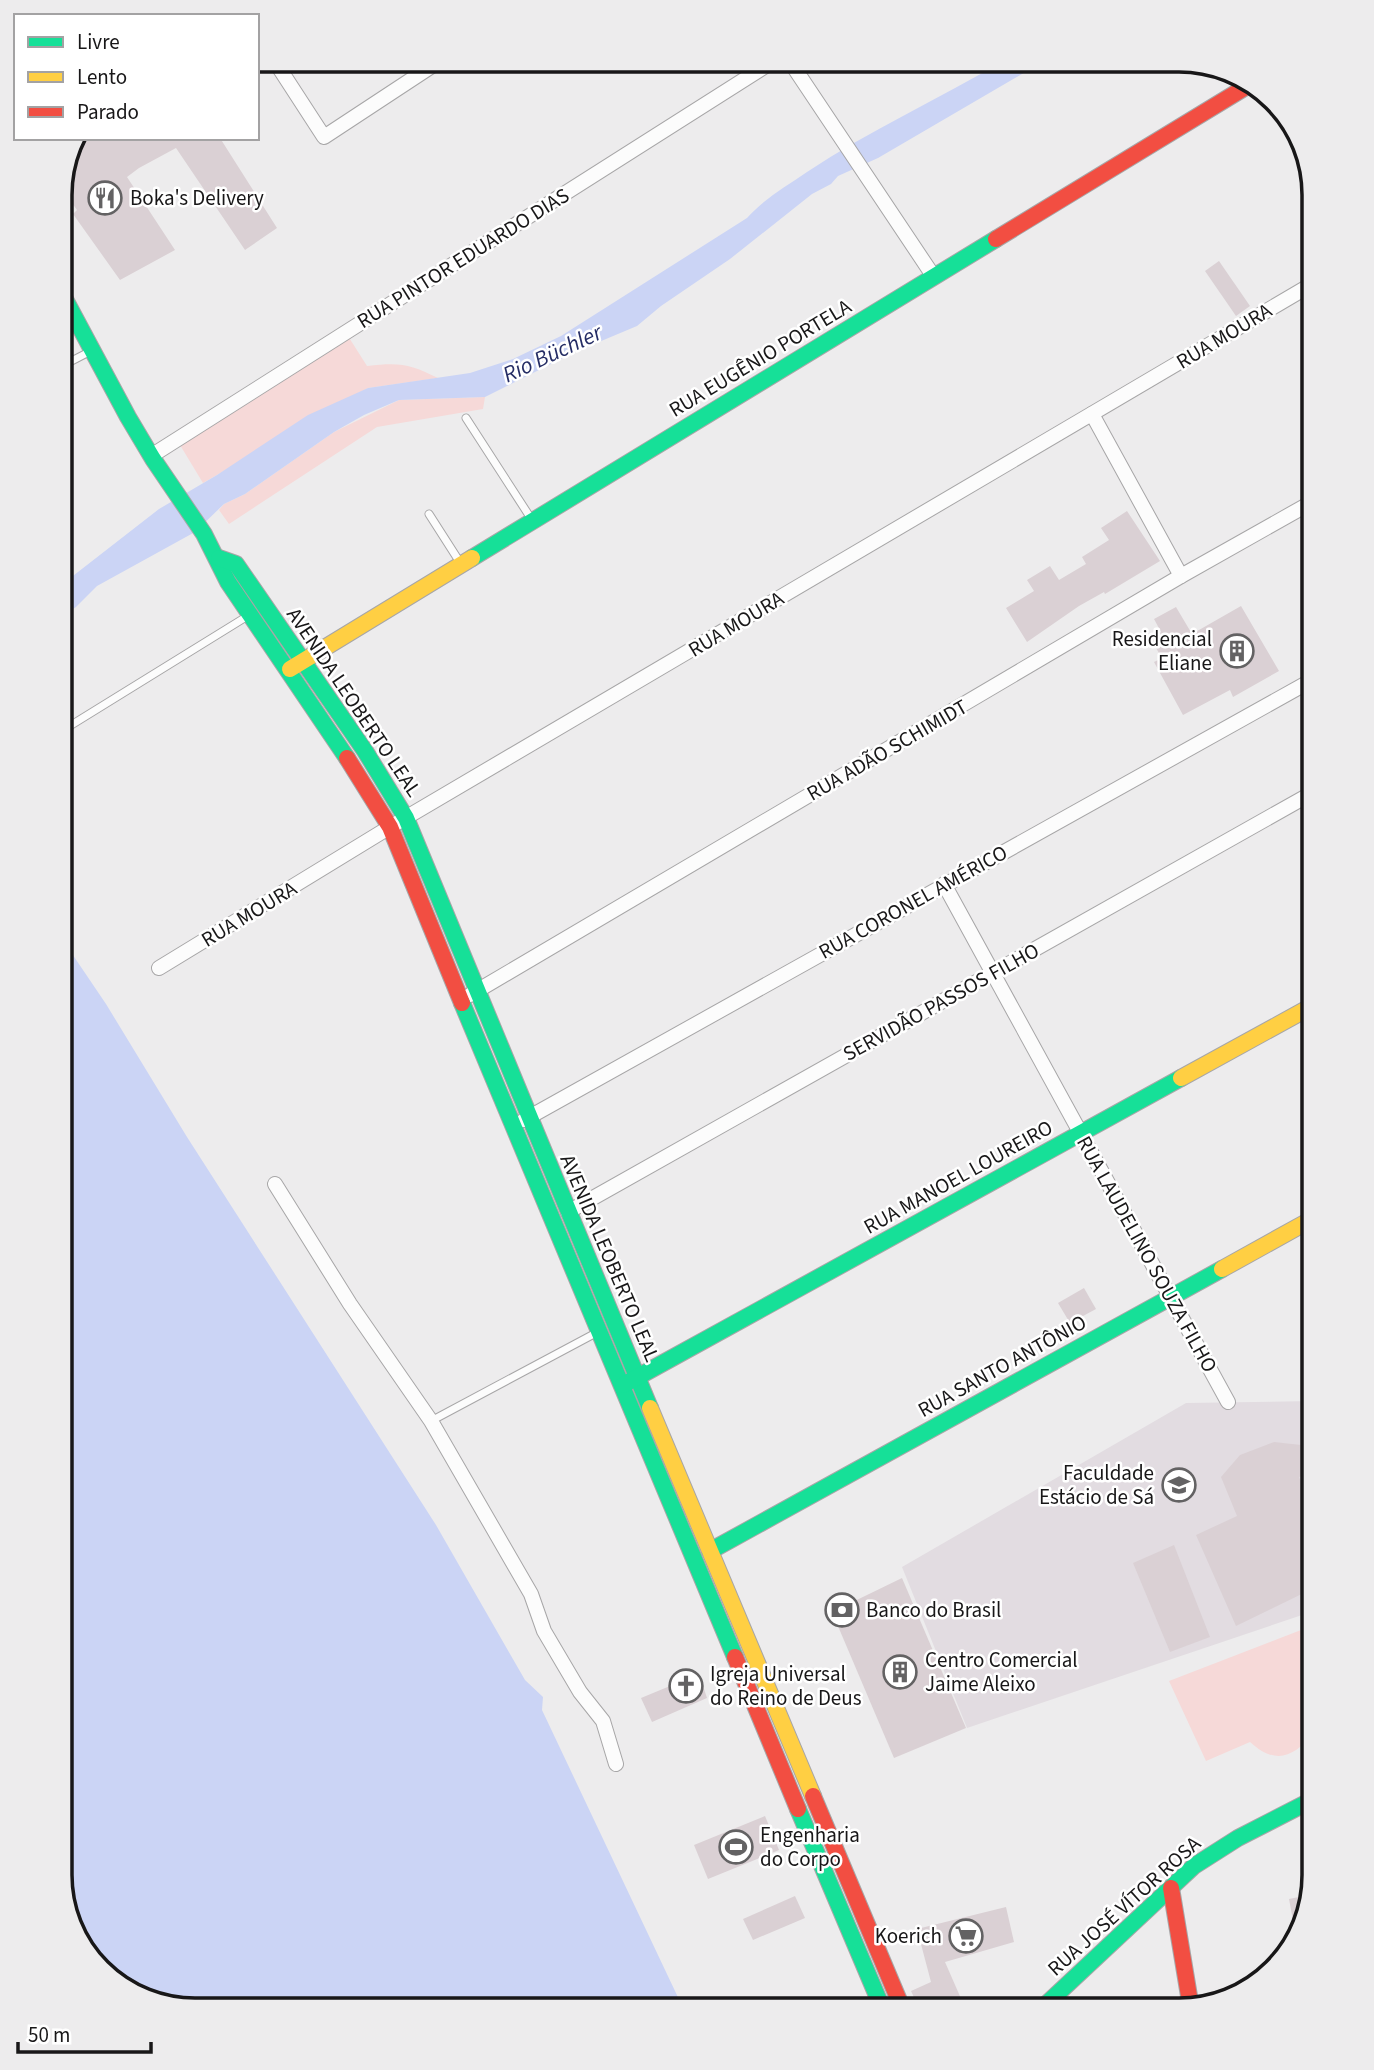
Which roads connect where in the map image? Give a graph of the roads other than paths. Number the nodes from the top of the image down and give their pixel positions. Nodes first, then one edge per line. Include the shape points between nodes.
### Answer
1 (282, 72) edge
2 (423, 72) edge
3 (756, 72) edge
4 (797, 72) edge
5 (1243, 89) edge
6 (934, 277) junction
7 (1302, 290) edge
8 (72, 314) edge
9 (91, 351) junction
10 (72, 361) edge
11 (1092, 414) junction
12 (466, 418) dead end
13 (151, 456) junction
14 (1302, 508) edge
15 (429, 514) dead end
16 (533, 521) junction
17 (219, 558) junction
18 (461, 565) junction
19 (1181, 576) junction
20 (250, 615) junction
21 (303, 661) junction
22 (288, 671) junction
23 (1302, 686) edge
24 (72, 725) edge
25 (1302, 799) edge
26 (406, 818) junction
27 (390, 827) junction
28 (944, 884) junction
29 (159, 968) dead end
30 (993, 973) junction
31 (476, 991) junction
32 (460, 1000) junction
33 (1302, 1012) edge
34 (528, 1117) junction
35 (512, 1126) junction
36 (1081, 1133) junction
37 (275, 1184) dead end
38 (568, 1212) junction
39 (1302, 1225) edge
40 (1171, 1297) junction
41 (598, 1332) junction
42 (638, 1377) junction
43 (621, 1386) junction
44 (1228, 1402) dead end
45 (431, 1421) junction
46 (710, 1551) junction
47 (615, 1764) dead end
48 (1302, 1805) edge
49 (1171, 1888) junction
50 (1189, 1997) edge
51 (878, 1998) edge
52 (898, 1998) edge
53 (1053, 1998) edge

1 - 2 street via 324,137
3 - 13 street, RUA PINTOR EDUARDO DIAS
4 - 6 street
5 - 6 main road, RUA EUGÊNIO PORTELA
6 - 16 main road, RUA EUGÊNIO PORTELA
7 - 11 street, RUA MOURA
8 - 9 main road, AVENIDA LEOBERTO LEAL
9 - 10 lane
9 - 13 main road, AVENIDA LEOBERTO LEAL
11 - 19 street
11 - 26 street, RUA MOURA
12 - 16 lane
13 - 17 main road, AVENIDA LEOBERTO LEAL
14 - 19 street, RUA ADÃO SCHIMIDT
15 - 18 lane
16 - 18 main road, RUA EUGÊNIO PORTELA
17 - 20 main road, AVENIDA LEOBERTO LEAL via 228,582
17 - 21 main road, AVENIDA LEOBERTO LEAL via 236,564
18 - 21 main road, RUA EUGÊNIO PORTELA
19 - 31 street, RUA ADÃO SCHIMIDT
20 - 22 main road, AVENIDA LEOBERTO LEAL
20 - 24 lane
21 - 22 main road, RUA EUGÊNIO PORTELA
21 - 26 main road, AVENIDA LEOBERTO LEAL
22 - 27 main road, AVENIDA LEOBERTO LEAL
23 - 28 street, RUA CORONEL AMÉRICO
25 - 30 street, SERVIDÃO PASSOS FILHO
26 - 27 street, RUA MOURA
26 - 31 main road, AVENIDA LEOBERTO LEAL
27 - 29 street, RUA MOURA
27 - 32 main road, AVENIDA LEOBERTO LEAL
28 - 30 street, RUA LAUDELINO SOUZA FILHO
28 - 34 street, RUA CORONEL AMÉRICO
30 - 36 street, RUA LAUDELINO SOUZA FILHO
30 - 38 street, SERVIDÃO PASSOS FILHO
31 - 32 street, RUA ADÃO SCHIMIDT
31 - 34 main road, AVENIDA LEOBERTO LEAL
32 - 35 main road, AVENIDA LEOBERTO LEAL
33 - 36 main road, RUA MANOEL LOUREIRO
34 - 35 street, RUA CORONEL AMÉRICO
34 - 38 main road, AVENIDA LEOBERTO LEAL
35 - 41 main road, AVENIDA LEOBERTO LEAL
36 - 40 street, RUA LAUDELINO SOUZA FILHO
36 - 42 main road, RUA MANOEL LOUREIRO
37 - 45 street
38 - 42 main road, AVENIDA LEOBERTO LEAL
39 - 40 main road, RUA SANTO ANTÔNIO
40 - 44 street, RUA LAUDELINO SOUZA FILHO
40 - 46 main road, RUA SANTO ANTÔNIO
41 - 43 main road, AVENIDA LEOBERTO LEAL
41 - 45 lane
42 - 43 main road, RUA MANOEL LOUREIRO
42 - 46 main road, AVENIDA LEOBERTO LEAL
43 - 51 main road, AVENIDA LEOBERTO LEAL
45 - 47 street via 531,1594 544,1630 580,1692 603,1721
46 - 52 main road, AVENIDA LEOBERTO LEAL
48 - 49 main road, RUA JOSÉ VÍTOR ROSA via 1215,1851
49 - 50 main road
49 - 53 main road, RUA JOSÉ VÍTOR ROSA

